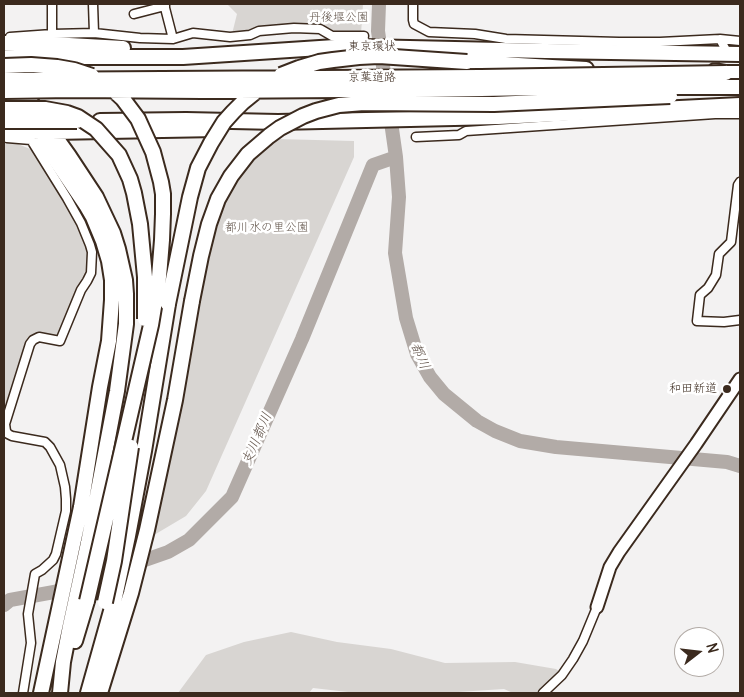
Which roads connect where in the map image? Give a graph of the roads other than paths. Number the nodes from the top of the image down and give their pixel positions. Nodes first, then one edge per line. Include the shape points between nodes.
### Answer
1 (52, 4) edge
2 (93, 4) edge
3 (413, 4) edge
4 (164, 5) edge
5 (134, 14) dead end
6 (94, 33) junction
7 (52, 34) junction
8 (173, 39) junction
9 (720, 39) junction
10 (364, 41) junction
11 (740, 41) edge
12 (6, 43) edge
13 (335, 47) junction
14 (734, 54) edge
15 (4, 57) edge
16 (4, 65) edge
17 (726, 73) junction
18 (740, 74) edge
19 (4, 80) edge
20 (4, 84) edge
21 (740, 87) edge
22 (4, 92) edge
23 (740, 92) edge
24 (740, 105) edge
25 (4, 109) edge
26 (740, 114) edge
27 (4, 121) edge
28 (278, 122) junction
29 (4, 131) edge
30 (52, 132) junction
31 (34, 136) junction
32 (416, 137) dead end
33 (4, 138) edge
34 (740, 182) edge
35 (740, 320) edge
36 (740, 379) edge
37 (110, 599) junction
38 (597, 607) joint
39 (22, 693) edge
40 (41, 693) edge
41 (60, 693) edge
42 (83, 693) edge
43 (88, 693) edge
44 (100, 693) edge
45 (543, 693) edge

1 - 7 street
2 - 6 street
3 - 9 street via 414,24 429,32 506,39 660,42
4 - 5 street
4 - 8 street
6 - 7 street
6 - 8 street
7 - 12 street via 9,37
8 - 10 street via 193,34 230,37 294,28 320,29 332,36
9 - 11 street
9 - 14 street
10 - 13 highway, 東京環状
10 - 14 highway, 東京環状 via 411,47
12 - 13 highway via 167,51 272,44
13 - 15 highway, 東京環状 via 183,57
16 - 30 highway
16 - 41 highway, bridge via 66,68 90,76 112,89 132,110 144,130 163,194 160,268 151,325 87,601
17 - 18 highway, 京葉道路
17 - 19 highway, 京葉道路, bridge
17 - 37 highway, bridge via 713,70 570,69 379,56 334,60 299,68 263,86 243,102 216,134 196,175 190,197 128,536
20 - 31 highway
21 - 22 highway, 京葉道路, bridge
23 - 44 highway, bridge via 494,104 339,105 303,116 280,128 248,154 218,199 209,224 147,530
24 - 28 highway via 498,117
25 - 37 highway, bridge via 56,111 78,117 96,129 125,166 137,206 145,277 144,343
26 - 32 street
27 - 28 highway, bridge
28 - 30 highway via 262,127
29 - 31 highway
30 - 31 highway
30 - 41 highway via 96,197 116,241 127,306 117,391 63,662
31 - 33 street
31 - 39 street via 81,223 92,252 92,262 91,273 60,340 39,337 30,344 5,424 8,434 44,442 50,447 60,465 65,487 66,511 56,554 35,574 28,614 31,643
31 - 40 highway via 93,217 109,261 112,280 109,341 81,507
34 - 35 street via 731,242 719,254 716,275 700,295 697,321
36 - 38 street via 619,552 610,567
37 - 42 highway
37 - 43 highway
38 - 45 street via 573,659

